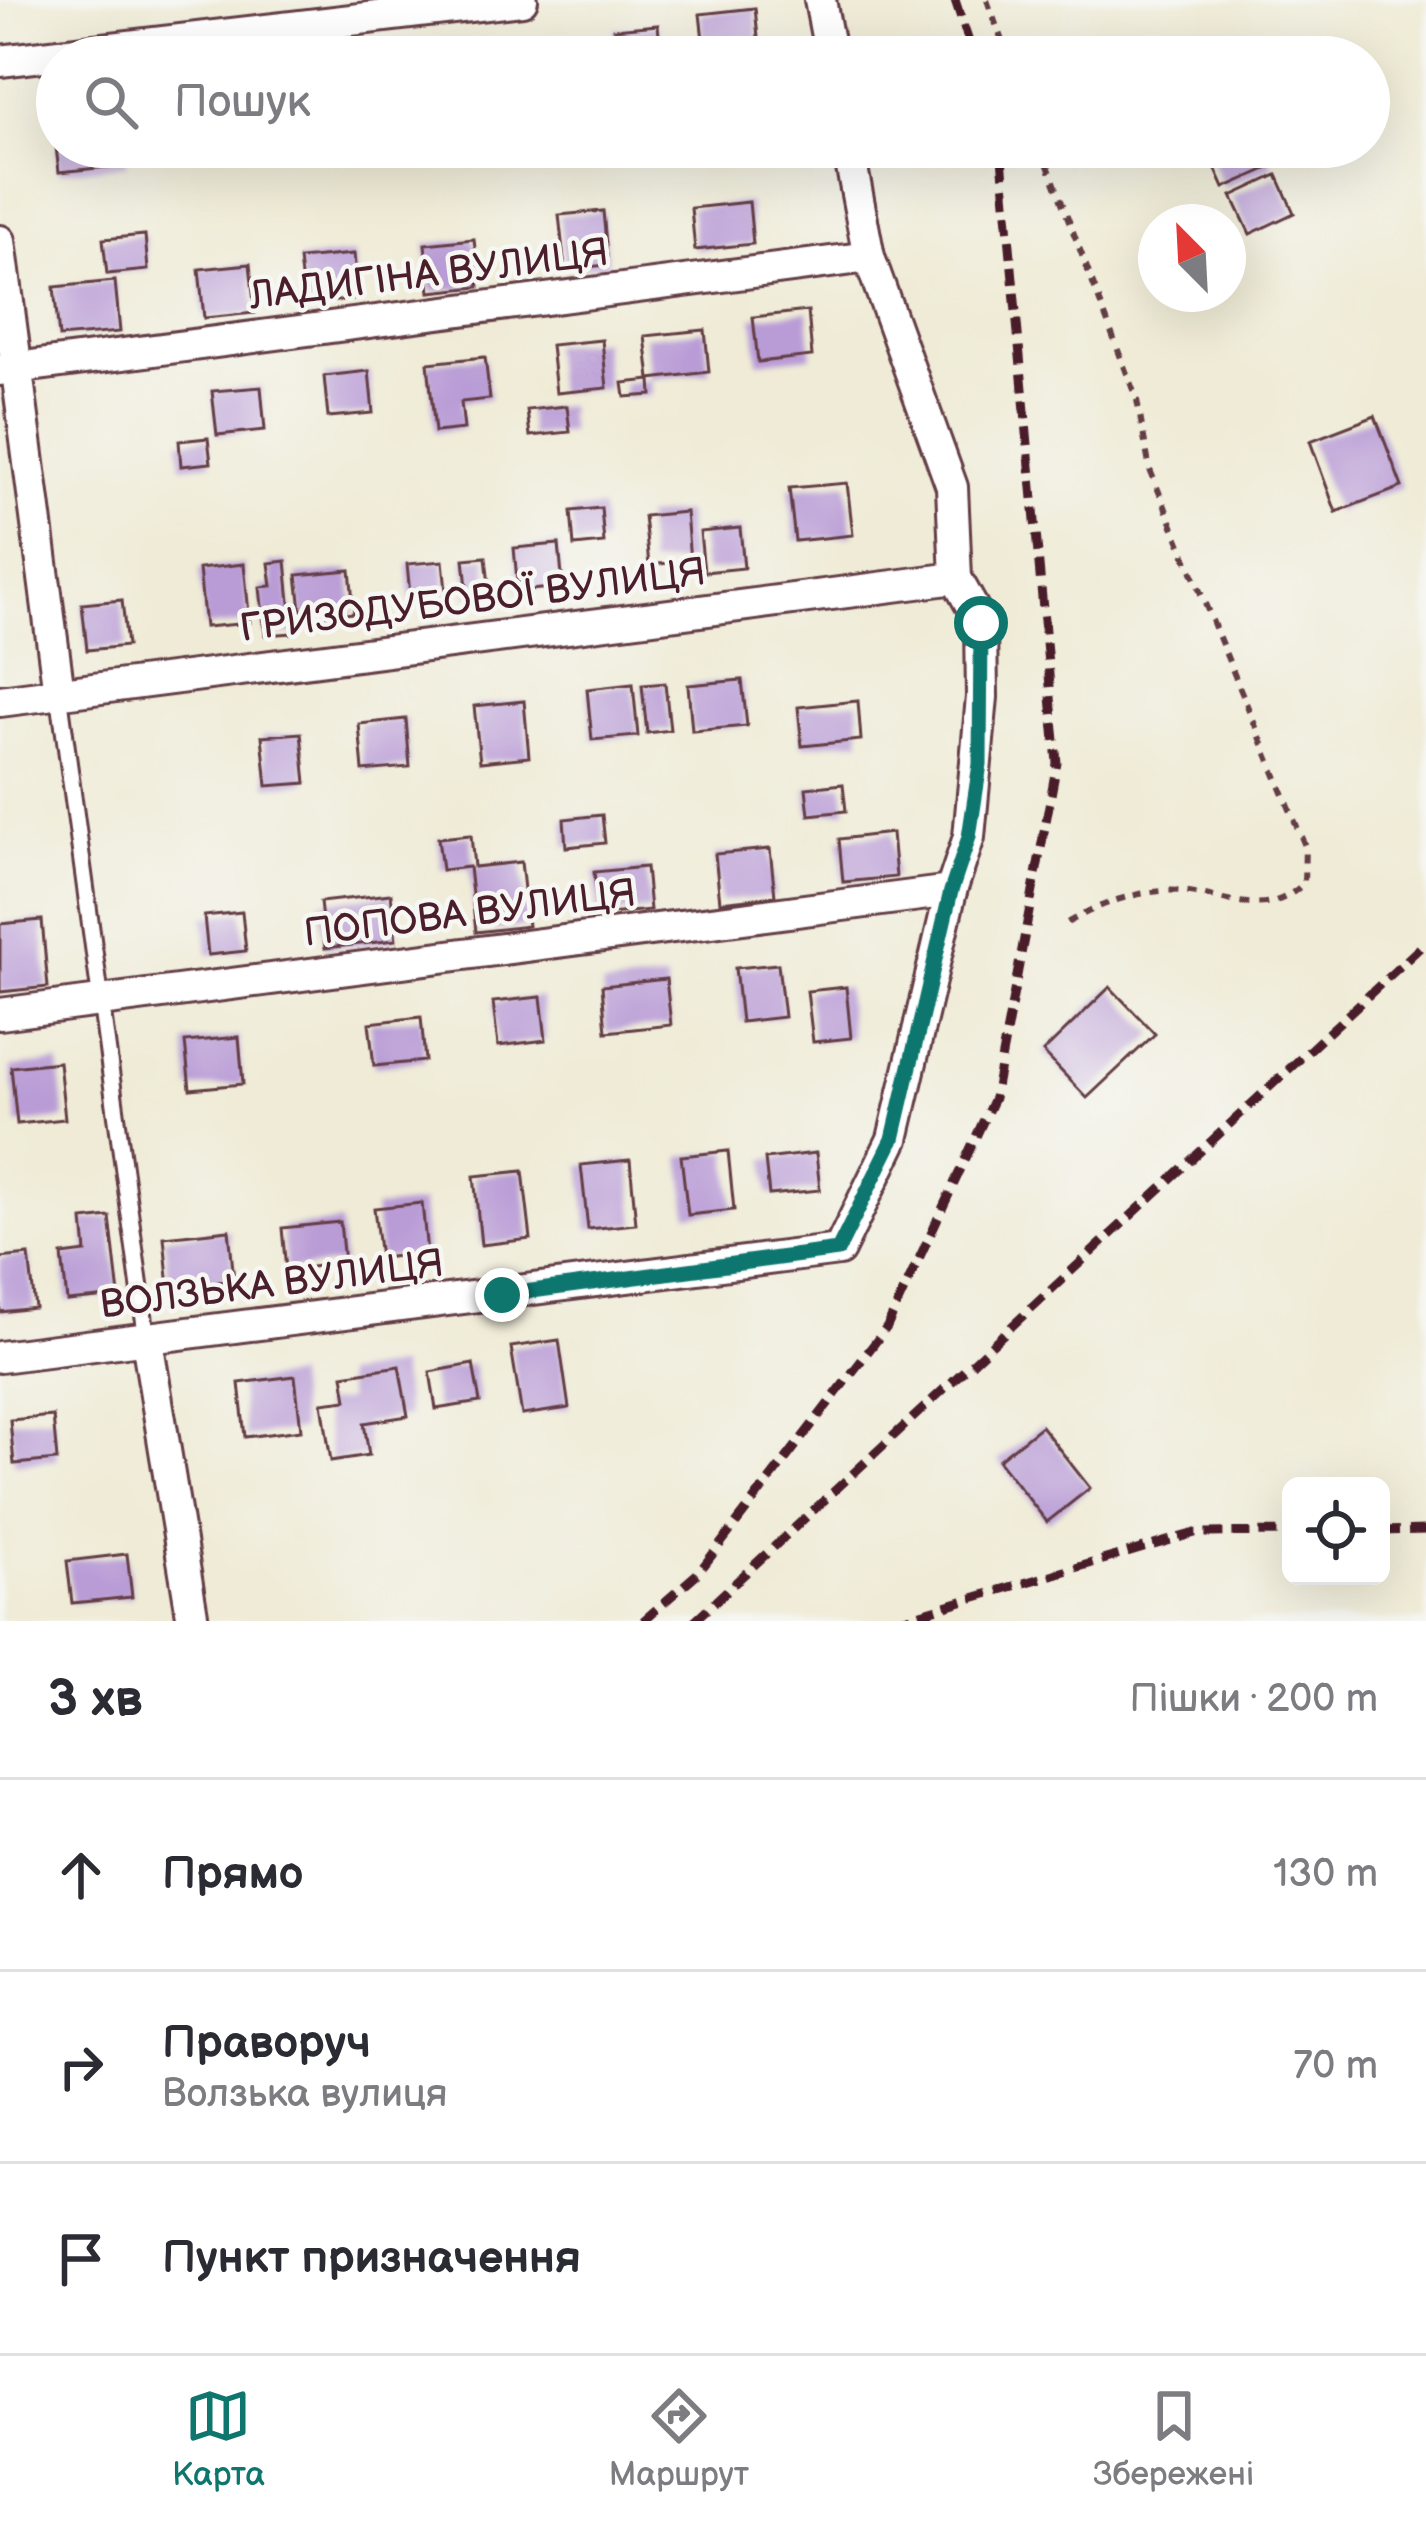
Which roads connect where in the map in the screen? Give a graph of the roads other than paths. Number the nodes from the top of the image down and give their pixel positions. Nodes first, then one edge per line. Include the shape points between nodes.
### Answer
1 (522, 0) edge
2 (820, 0) edge
3 (214, 36) edge
4 (827, 36) edge
5 (36, 57) edge
6 (0, 61) edge
7 (852, 168) edge
8 (0, 241) edge
9 (868, 257) junction
10 (8, 369) edge
11 (956, 578) junction
12 (58, 693) junction
13 (0, 700) edge
14 (951, 891) junction
15 (100, 1001) junction
16 (0, 1014) edge
17 (147, 1340) junction
18 (0, 1357) edge
19 (193, 1621) edge

1 - 3 street
2 - 4 street
5 - 6 street
7 - 9 street
8 - 10 street
9 - 10 street, ЛАДИГІНА ВУЛИЦЯ
9 - 11 street via 952,488
10 - 12 street
11 - 12 street, ГРИЗОДУБОВОЇ ВУЛИЦЯ
11 - 14 street via 981,623 982,698 969,837
12 - 13 street, ГРИЗОДУБОВОЇ ВУЛИЦЯ
12 - 15 lane
14 - 15 street, ПОПОВА ВУЛИЦЯ
14 - 17 street, ВОЛЗЬКА ВУЛИЦЯ via 893,1139 838,1250
15 - 16 street, ПОПОВА ВУЛИЦЯ
15 - 17 lane
17 - 18 street, ВОЛЗЬКА ВУЛИЦЯ
17 - 19 street

